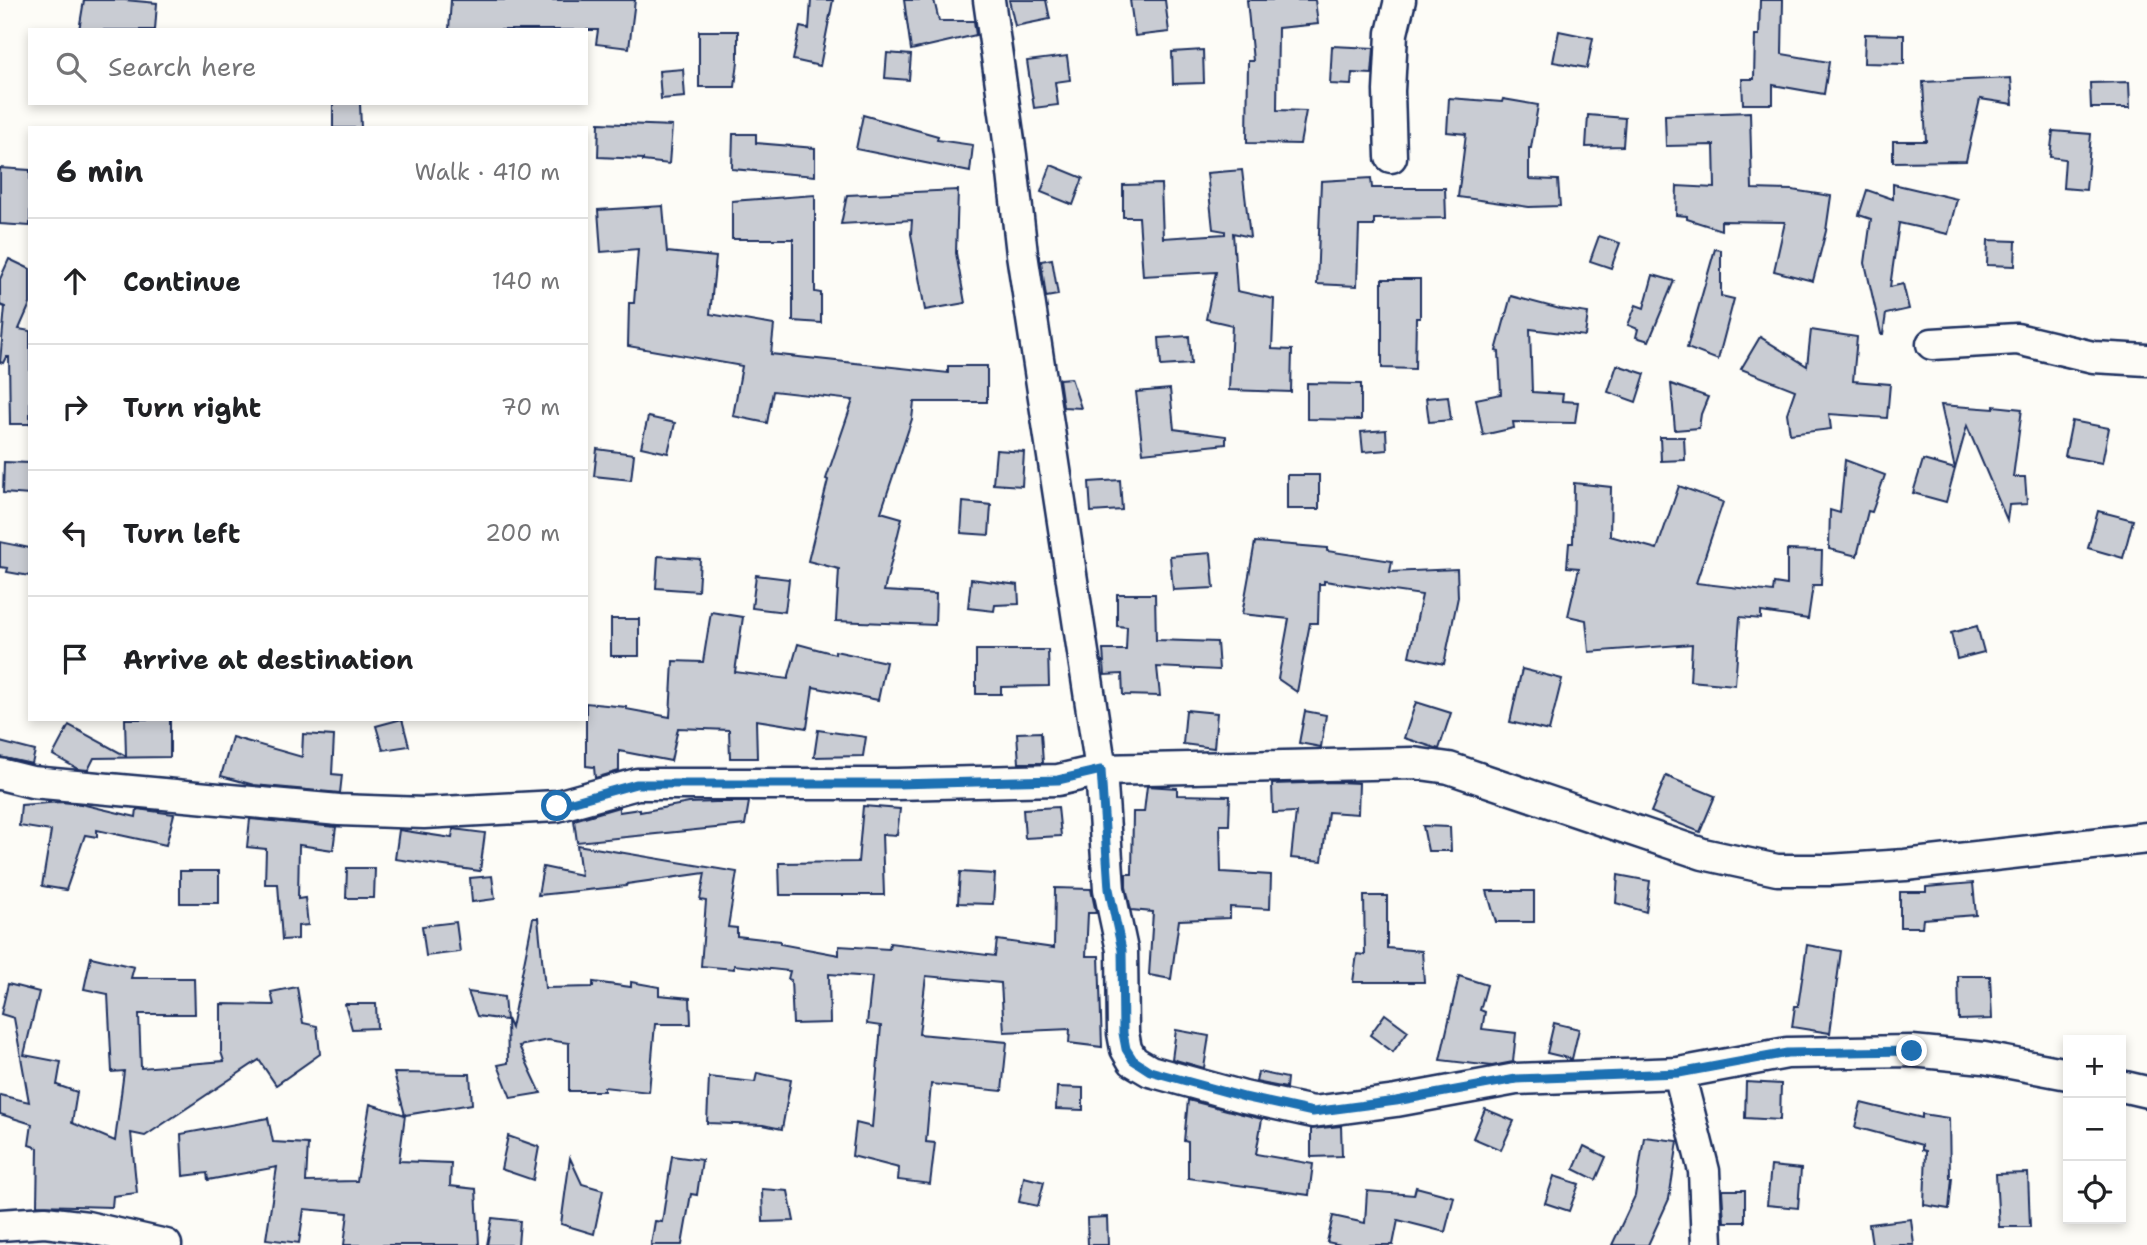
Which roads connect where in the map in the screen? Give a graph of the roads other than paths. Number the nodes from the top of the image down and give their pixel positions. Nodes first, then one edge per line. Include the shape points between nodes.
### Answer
1 (989, 0) edge
2 (1401, 0) edge
3 (1391, 158) dead end
4 (1932, 344) dead end
5 (2147, 360) edge
6 (1101, 770) junction
7 (0, 774) edge
8 (2147, 838) edge
9 (1679, 1073) junction
10 (2063, 1073) edge
11 (2126, 1087) edge
12 (2147, 1092) edge
13 (0, 1225) edge
14 (166, 1245) edge
15 (1707, 1245) edge

1 - 6 street via 1022,254
2 - 3 street via 1392,33
4 - 5 street via 2017,339 2093,357
6 - 7 street via 1058,780 636,784 557,806 425,813 313,808 32,782
6 - 8 street via 1413,763 1449,768 1703,855 1777,870 1905,865
6 - 9 street via 1109,889 1122,950 1123,1033 1133,1060 1150,1071 1313,1112 1516,1079
9 - 10 street via 1787,1053 1912,1051
9 - 15 street via 1704,1171
11 - 12 street
13 - 14 street via 45,1222 87,1227

